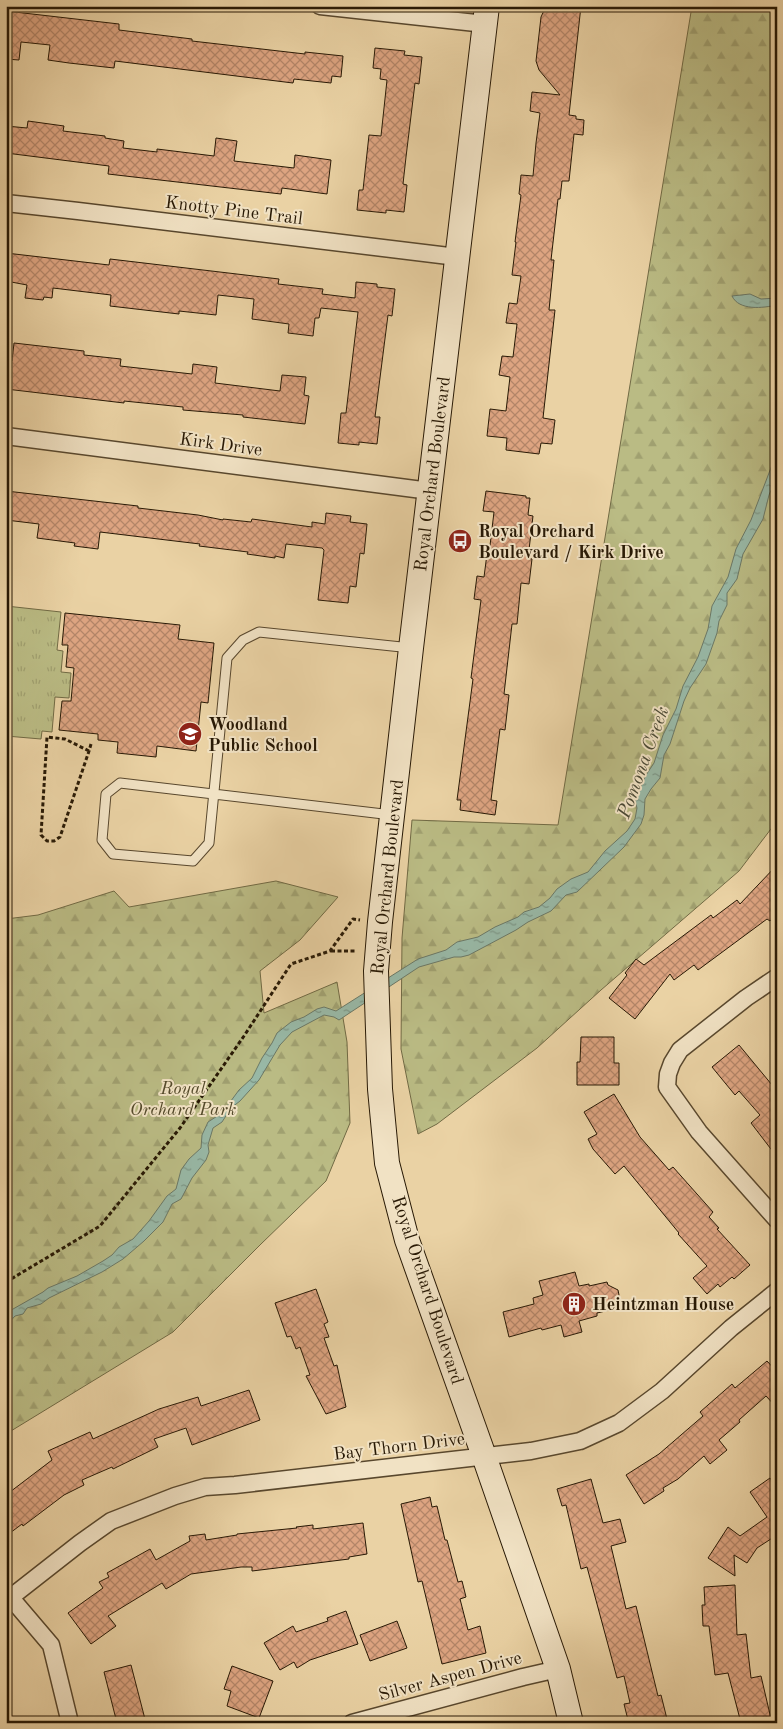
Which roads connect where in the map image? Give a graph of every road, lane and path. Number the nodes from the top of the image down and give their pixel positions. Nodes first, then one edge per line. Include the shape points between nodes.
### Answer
1 (320, 6) edge
2 (486, 15) edge
3 (6, 203) edge
4 (457, 257) junction
5 (6, 436) edge
6 (430, 491) junction
7 (411, 648) junction
8 (91, 744) dead end
9 (89, 751) junction
10 (214, 795) junction
11 (392, 815) junction
12 (380, 922) junction
13 (330, 950) junction
14 (378, 960) junction
15 (777, 977) edge
16 (777, 1220) edge
17 (6, 1282) edge
18 (777, 1291) edge
19 (484, 1456) junction
20 (9, 1600) edge
21 (558, 1669) junction
22 (70, 1723) edge
23 (352, 1723) edge
24 (571, 1723) edge

1 - 2 street
2 - 4 street, Royal Orchard Boulevard
3 - 4 street, Knotty Pine Trail
4 - 6 street, Royal Orchard Boulevard
5 - 6 street, Kirk Drive
6 - 7 street, Royal Orchard Boulevard
7 - 10 lane via 258,632 243,640 227,658
7 - 11 street, Royal Orchard Boulevard
8 - 9 path
9 - 9 path via 60,837 47,841 41,835 47,736 65,738
10 - 10 lane via 209,843 193,861 113,854 102,840 106,794 120,783
10 - 11 lane
11 - 12 street, Royal Orchard Boulevard
12 - 13 path via 353,919
12 - 14 street, Royal Orchard Boulevard
13 - 14 path via 355,951
13 - 17 path via 291,964 180,1128 100,1226
14 - 19 street, Royal Orchard Boulevard via 376,997 380,1089 388,1163 407,1240
15 - 16 street via 680,1050 668,1074 667,1087 699,1132
18 - 19 street, Bay Thorn Drive via 662,1391 619,1423 580,1441
19 - 20 street, Bay Thorn Drive via 205,1487 175,1496 111,1521
19 - 21 street, Royal Orchard Boulevard
20 - 22 street via 51,1645
21 - 23 street, Silver Aspen Drive
21 - 24 street, Royal Orchard Boulevard

